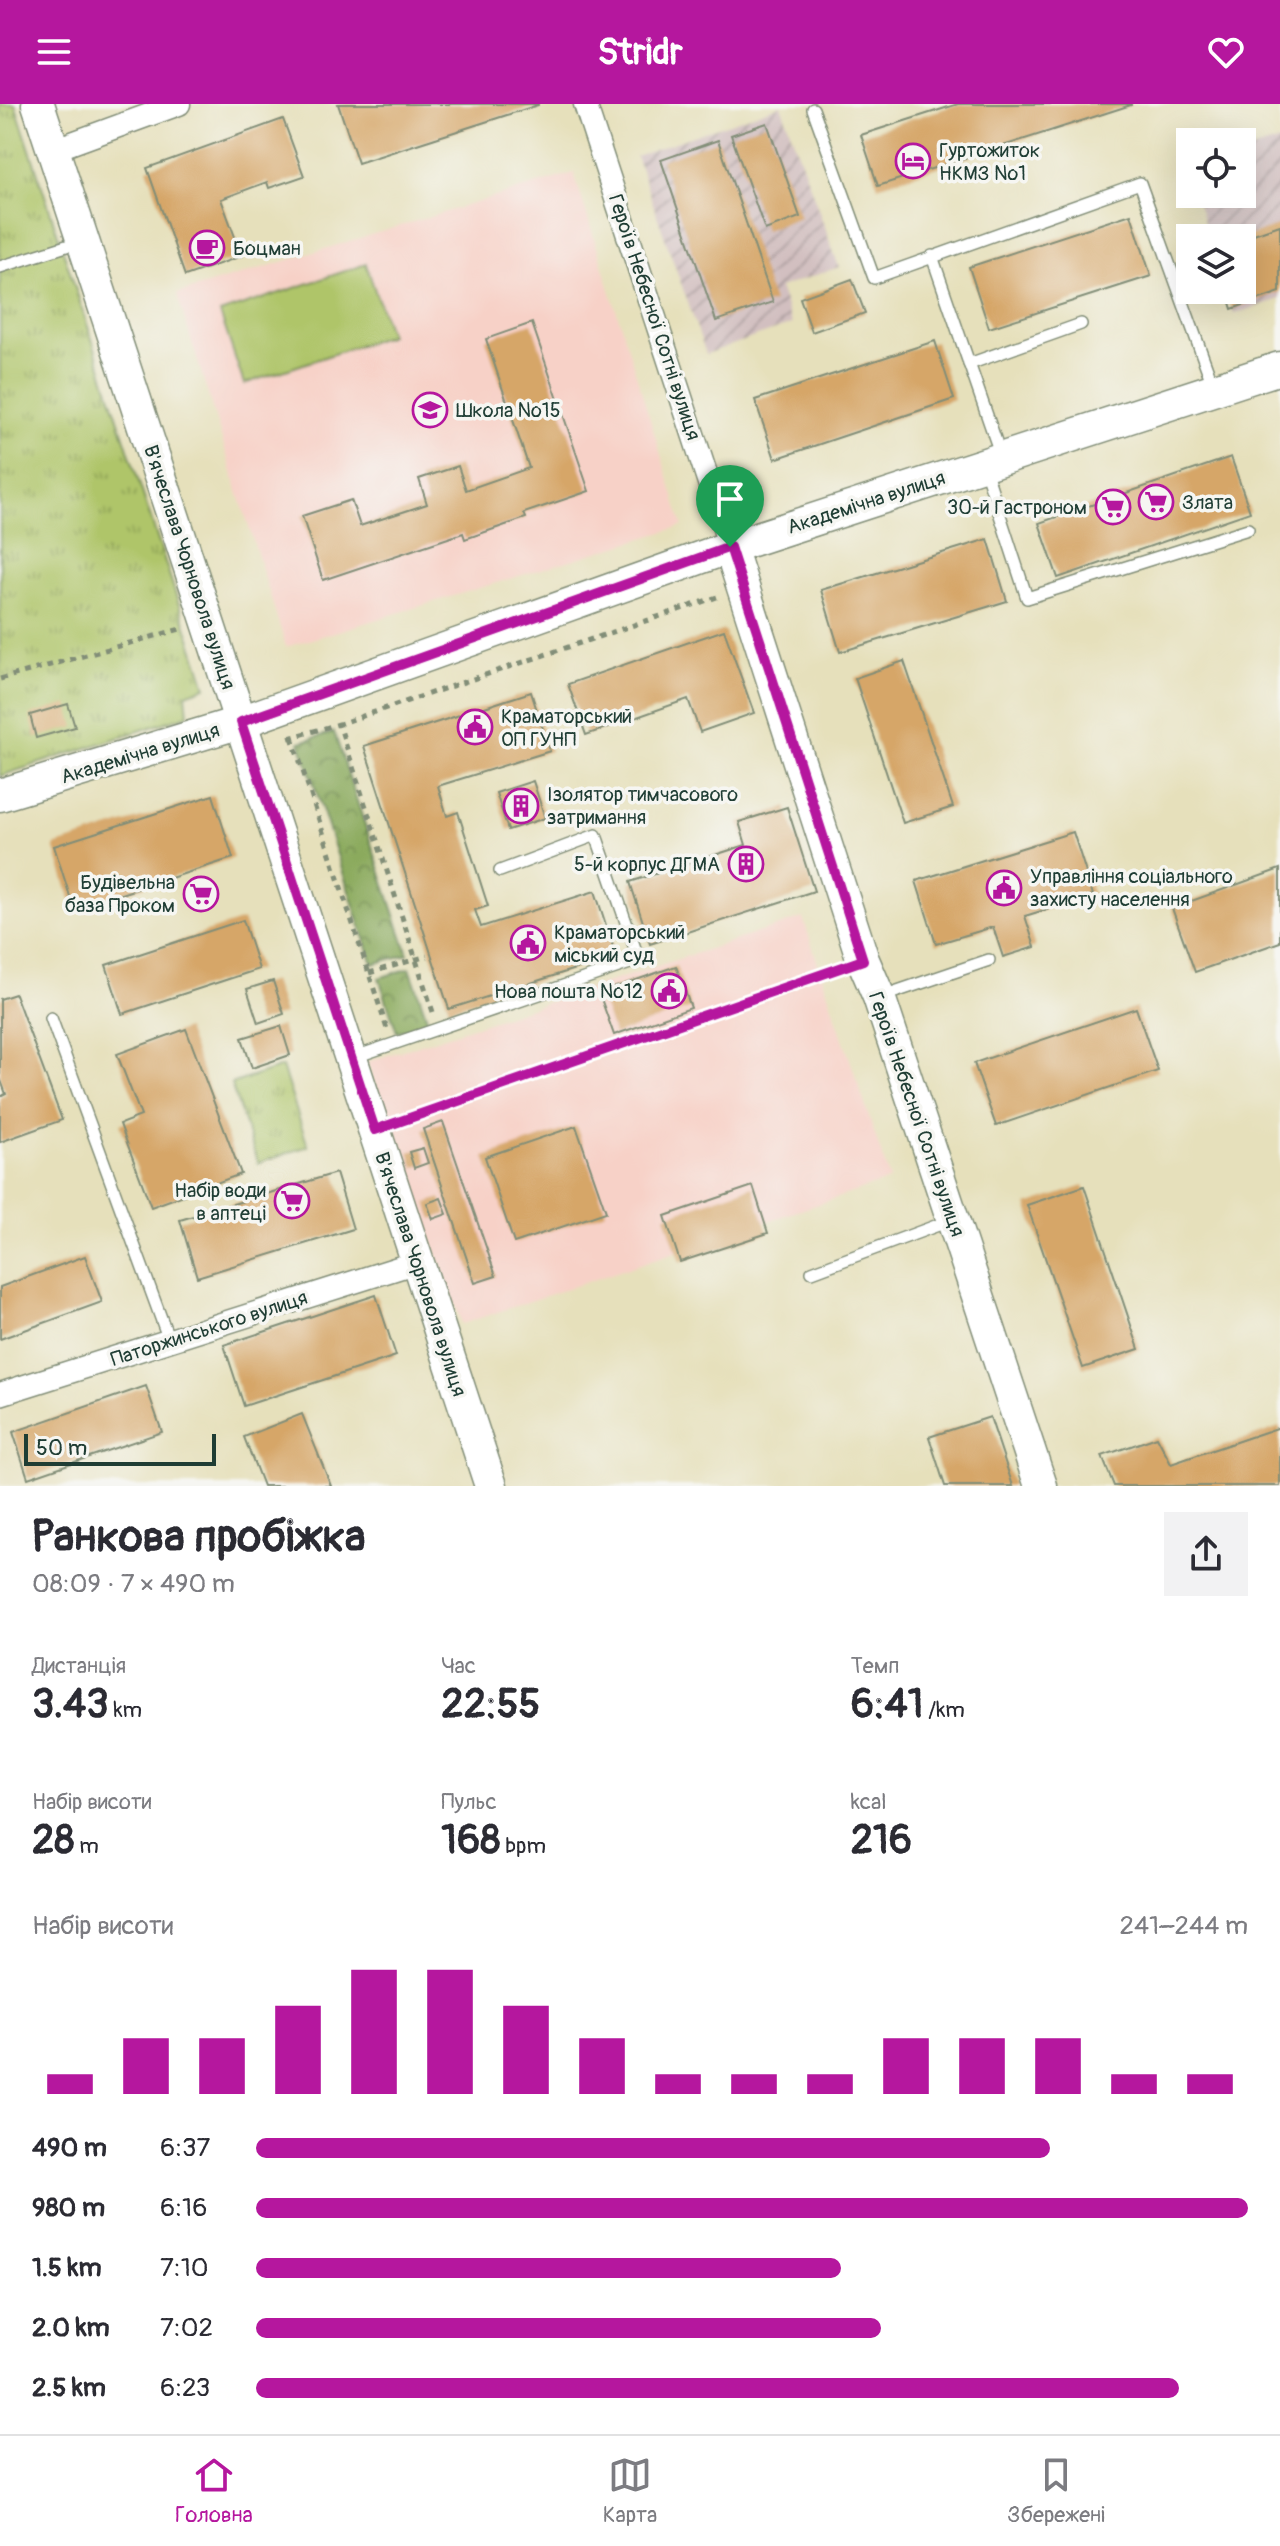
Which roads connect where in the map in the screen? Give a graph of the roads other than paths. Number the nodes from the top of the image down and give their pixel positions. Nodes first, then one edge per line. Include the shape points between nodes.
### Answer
1 (38, 104) edge
2 (179, 104) edge
3 (585, 104) edge
4 (813, 109) dead end
5 (53, 150) junction
6 (83, 241) junction
7 (932, 256) junction
8 (0, 267) edge
9 (1081, 324) dead end
10 (969, 364) junction
11 (1280, 368) edge
12 (1214, 389) junction
13 (992, 460) junction
14 (1248, 529) dead end
15 (730, 547) junction
16 (245, 736) junction
17 (0, 795) edge
18 (500, 871) dead end
19 (989, 960) dead end
20 (879, 997) junction
21 (51, 1018) dead end
22 (351, 1058) junction
23 (953, 1219) junction
24 (417, 1262) junction
25 (812, 1272) dead end
26 (169, 1340) junction
27 (0, 1394) edge
28 (491, 1486) edge
29 (1041, 1486) edge

1 - 5 street, В'ячеслава Чорновола вулиця
2 - 5 street
3 - 15 street, Героїв Небесної Сотні вулиця
4 - 7 lane via 874,278
5 - 6 street, В'ячеслава Чорновола вулиця
6 - 8 lane
6 - 16 street, В'ячеслава Чорновола вулиця
7 - 10 lane
7 - 12 lane via 1140,183
9 - 10 lane
10 - 13 lane
11 - 12 street, Академічна вулиця
12 - 13 street, Академічна вулиця
13 - 14 lane via 1027,598
13 - 15 street, Академічна вулиця
15 - 16 street, Академічна вулиця
15 - 20 street, Героїв Небесної Сотні вулиця
16 - 17 street, Академічна вулиця
16 - 22 street, В'ячеслава Чорновола вулиця
18 - 22 lane via 596,835 639,960
19 - 20 lane
20 - 23 street, Героїв Небесної Сотні вулиця
21 - 26 lane
22 - 24 street, В'ячеслава Чорновола вулиця
23 - 25 lane
23 - 29 street, Героїв Небесної Сотні вулиця
24 - 26 street, Паторжинського вулиця
24 - 28 street, В'ячеслава Чорновола вулиця
26 - 27 street, Паторжинського вулиця

